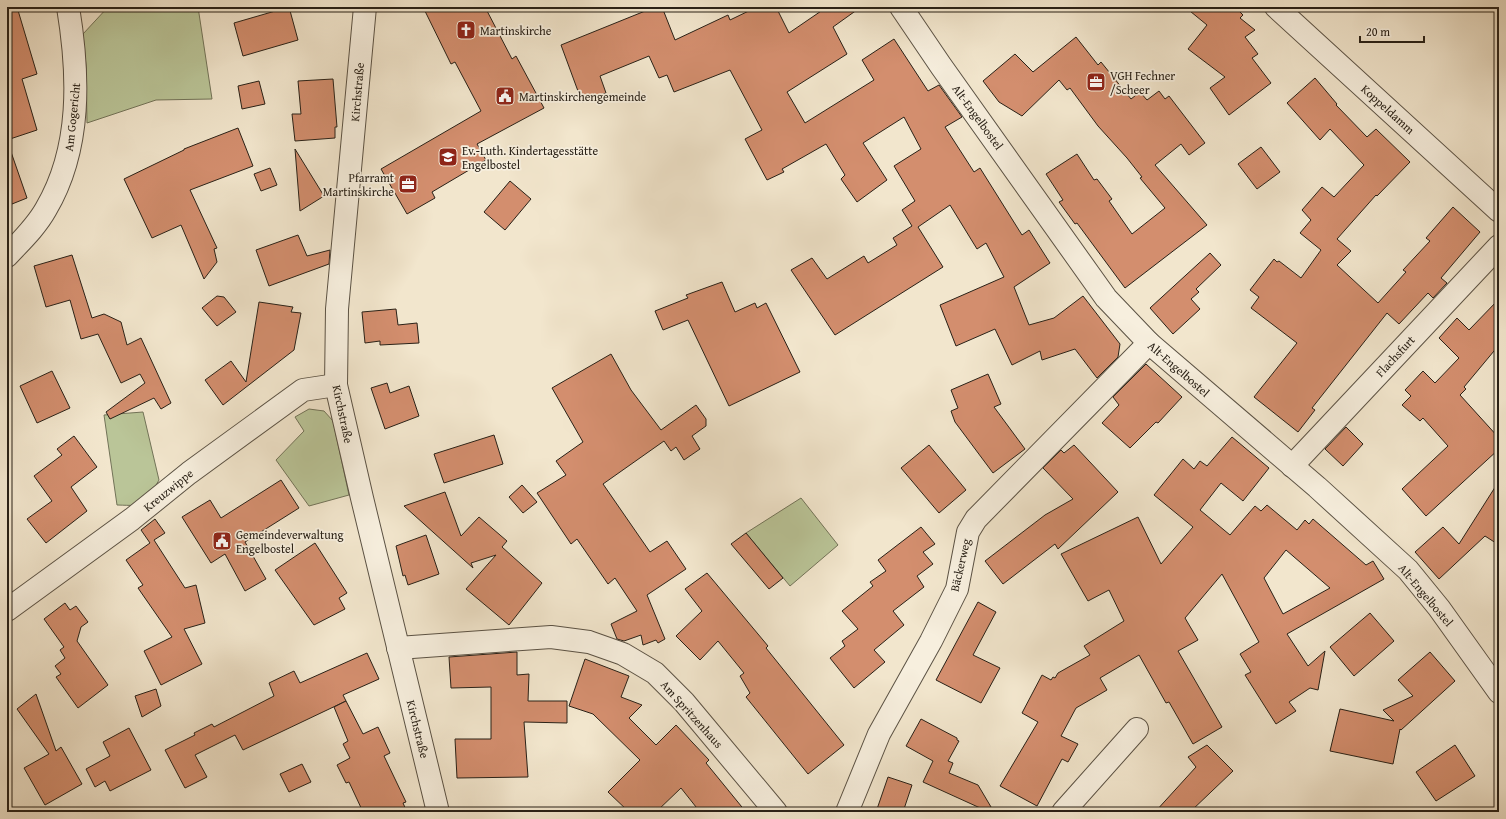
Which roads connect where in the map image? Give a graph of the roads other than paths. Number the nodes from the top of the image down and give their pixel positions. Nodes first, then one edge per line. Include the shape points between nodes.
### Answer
1 (68, 7) edge
2 (365, 7) edge
3 (901, 7) edge
4 (1276, 7) edge
5 (1499, 211) edge
6 (1499, 246) edge
7 (7, 256) edge
8 (1149, 343) junction
9 (336, 385) junction
10 (1292, 466) junction
11 (7, 610) edge
12 (398, 648) junction
13 (1499, 692) edge
14 (1137, 729) dead end
15 (438, 812) edge
16 (776, 812) edge
17 (847, 812) edge
18 (1063, 812) edge

1 - 7 street, Am Gogericht via 74,42 76,87 68,156 46,210 32,230
2 - 9 street, Kirchstraße via 337,309
3 - 8 street, Alt-Engelbostel via 1106,298
4 - 5 street, Koppeldamm
6 - 10 street, Flachsfurt
8 - 10 street, Alt-Engelbostel
8 - 17 street, Bäckerweg via 976,519 968,532 957,589 879,734
9 - 11 street, Kreuzwippe via 303,390
9 - 12 street, Kirchstraße
10 - 13 street, Alt-Engelbostel via 1408,570 1440,608
12 - 15 street, Kirchstraße
12 - 16 street, Am Spritzenhaus via 551,638 589,642 622,654 655,673 684,702
14 - 18 street

